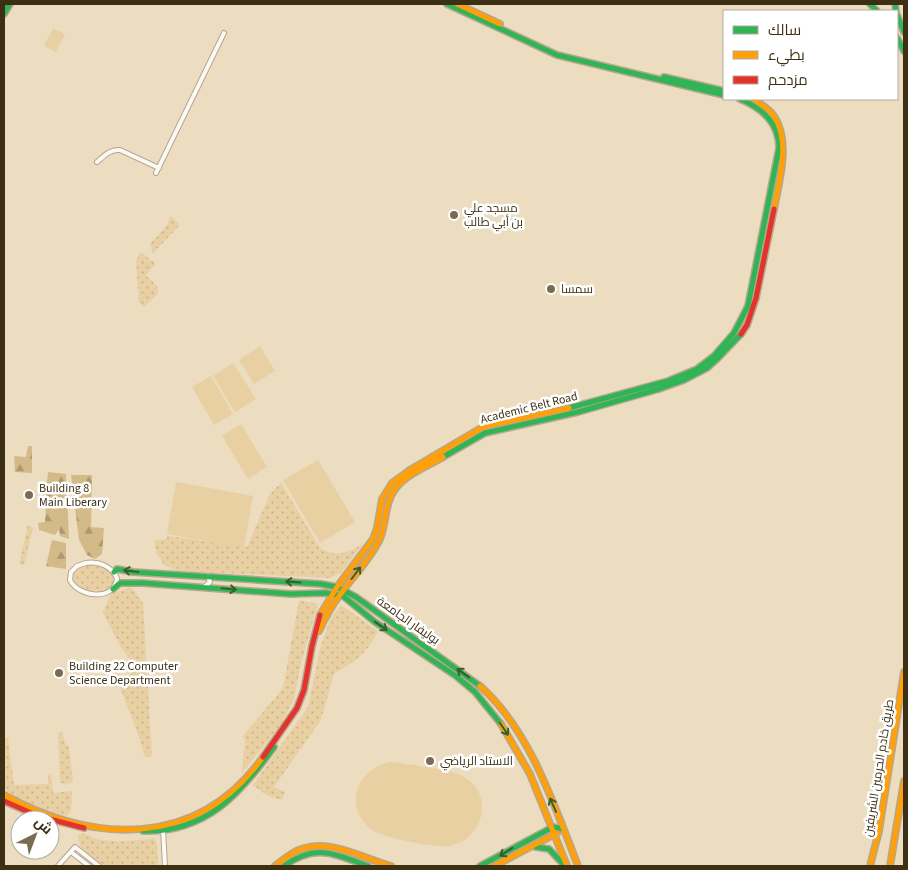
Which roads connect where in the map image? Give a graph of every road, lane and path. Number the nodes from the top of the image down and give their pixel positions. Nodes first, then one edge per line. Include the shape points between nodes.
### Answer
1 (10, 4) edge
2 (447, 4) edge
3 (457, 4) edge
4 (4, 14) edge
5 (898, 18) edge
6 (904, 32) edge
7 (224, 33) dead end
8 (723, 93) edge
9 (723, 93) edge
10 (743, 100) edge
11 (755, 100) edge
12 (97, 162) dead end
13 (159, 168) junction
14 (156, 173) dead end
15 (114, 572) junction
16 (205, 575) junction
17 (204, 587) junction
18 (340, 588) junction
19 (113, 589) junction
20 (336, 594) junction
21 (904, 672) edge
22 (480, 685) junction
23 (474, 692) junction
24 (904, 781) edge
25 (4, 795) edge
26 (4, 801) edge
27 (553, 827) junction
28 (163, 829) junction
29 (564, 829) junction
30 (555, 834) junction
31 (528, 849) junction
32 (71, 852) junction
33 (58, 866) edge
34 (90, 866) edge
35 (99, 866) edge
36 (165, 866) edge
37 (275, 866) edge
38 (284, 866) edge
39 (368, 866) edge
40 (391, 866) edge
41 (480, 866) edge
42 (494, 866) edge
43 (566, 866) edge
44 (578, 866) edge
45 (870, 866) edge
46 (890, 866) edge

1 - 4 main road
2 - 8 main road via 557,55
3 - 9 main road via 564,53
5 - 6 main road
7 - 13 street
10 - 18 main road, Academic Belt Road via 756,105 773,124 779,140 778,160 749,300 728,342 705,364 682,376 553,413 484,427 410,470 387,490 373,539
18 -> 11 main road, Academic Belt Road via 353,577 380,539 388,499 398,484 410,476 485,433 558,417 682,382 712,365 734,342 748,323 755,298 783,149 776,120 766,107
12 - 13 street via 109,152 120,150
13 - 14 street
16 -> 15 main road, بوليفار الجامعة via 117,569
15 - 19 street via 118,578
15 - 19 street via 100,564 86,562 74,568 70,576 74,586 86,593 103,594
16 - 17 street via 210,582
18 -> 16 main road, بوليفار الجامعة
17 - 19 main road via 120,583
17 -> 20 main road
18 - 20 main road, Academic Belt Road
22 -> 18 main road, بوليفار الجامعة
20 -> 23 main road, بوليفار الجامعة via 351,601 363,613 442,665
20 - 28 main road, Academic Belt Road via 319,629 302,705 264,761 242,788 216,809 191,822
21 - 45 main road, طريق خادم الحرمين الشريفين via 879,831
22 - 23 main road
29 -> 22 main road, بوليفار الجامعة via 514,725
23 -> 27 main road, بوليفار الجامعة via 512,742
24 - 46 main road
25 - 28 main road, Academic Belt Road via 28,808 86,826 120,830
26 - 28 main road, Academic Belt Road via 38,816 87,829 114,832
27 - 29 main road
27 - 30 main road, بوليفار الجامعة
27 -> 41 main road
28 - 36 street
29 - 30 main road
29 - 44 main road, بوليفار الجامعة
30 - 31 main road
30 - 43 main road, بوليفار الجامعة
31 - 42 main road
31 - 43 main road via 548,847
32 - 33 street
32 - 34 street
32 - 35 street via 74,847
37 - 40 main road via 294,852 315,846 330,847
38 - 39 main road via 296,856 311,851 333,854

